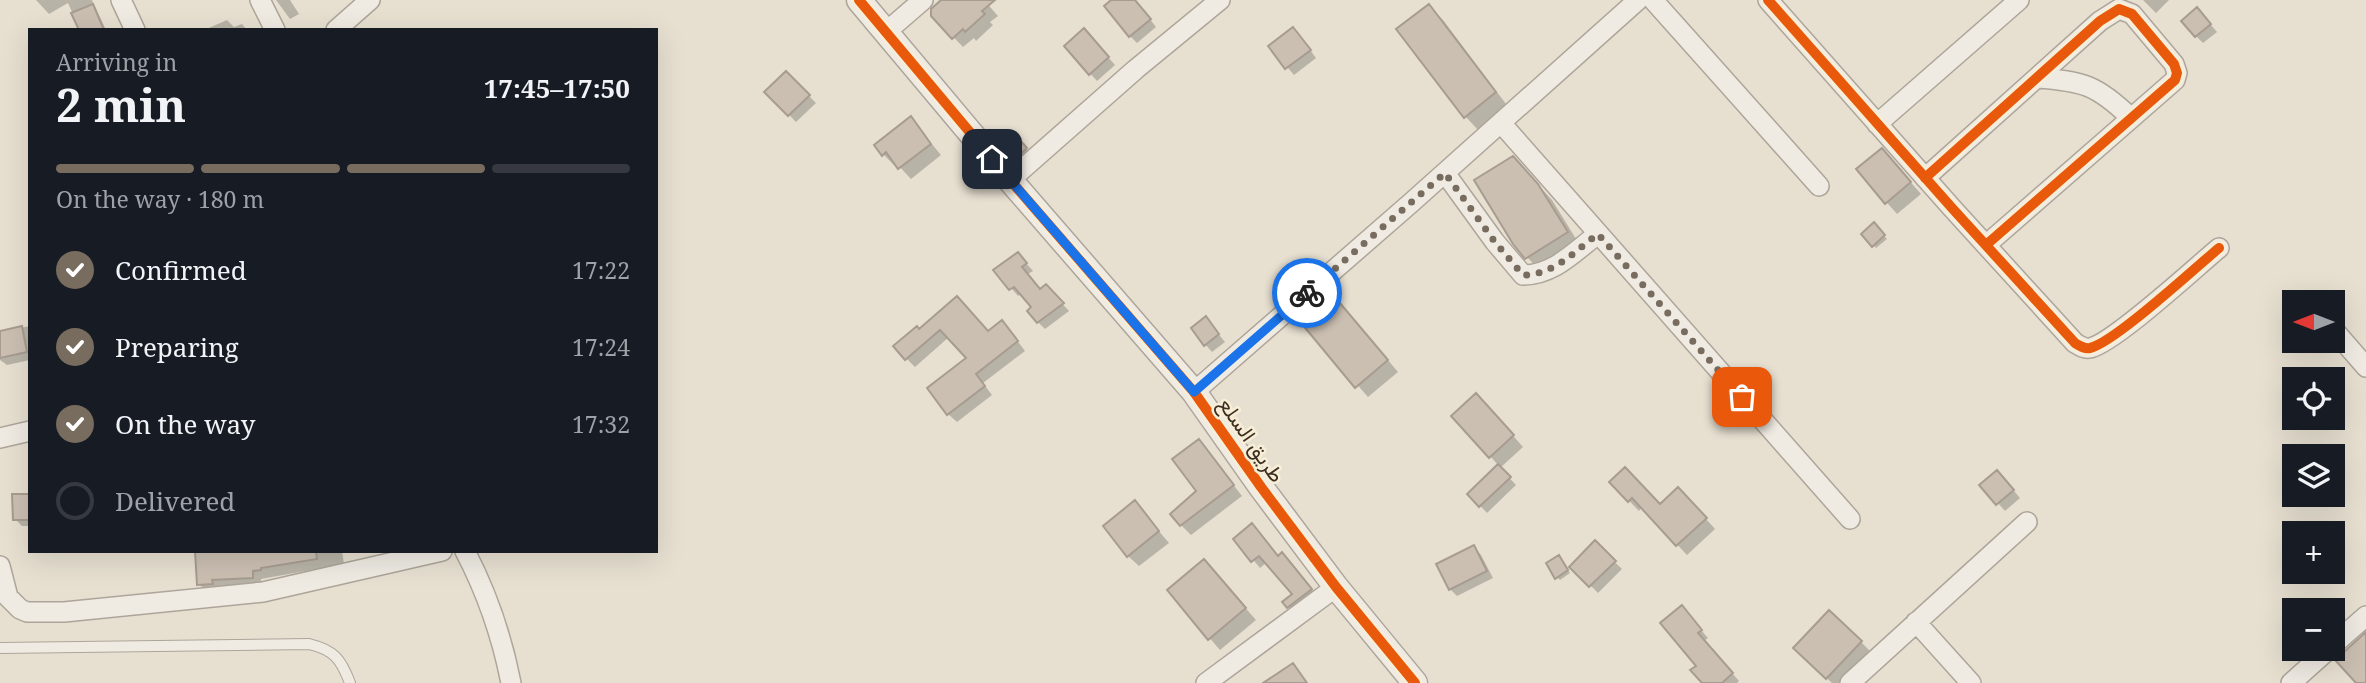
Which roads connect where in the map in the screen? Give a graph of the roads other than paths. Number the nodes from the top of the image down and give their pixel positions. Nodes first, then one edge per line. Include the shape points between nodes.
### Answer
1 (121, 0) edge
2 (260, 0) edge
3 (370, 0) edge
4 (859, 0) edge
5 (923, 0) edge
6 (1220, 0) edge
7 (1638, 0) edge
8 (1653, 0) edge
9 (1768, 0) edge
10 (2019, 0) edge
11 (134, 28) edge
12 (274, 28) edge
13 (338, 28) edge
14 (887, 32) junction
15 (2037, 78) junction
16 (2131, 118) junction
17 (1501, 123) junction
18 (1877, 124) junction
19 (1445, 173) junction
20 (1925, 178) junction
21 (1010, 180) junction
22 (1819, 186) dead end
23 (1598, 234) junction
24 (1986, 245) junction
25 (2219, 248) dead end
26 (2345, 342) edge
27 (2366, 367) edge
28 (1194, 392) junction
29 (28, 431) edge
30 (0, 438) edge
31 (1850, 519) dead end
32 (2027, 522) dead end
33 (433, 553) edge
34 (466, 553) edge
35 (0, 566) edge
36 (1336, 587) junction
37 (2366, 616) edge
38 (1916, 622) junction
39 (2345, 634) edge
40 (0, 648) edge
41 (2316, 661) edge
42 (350, 683) edge
43 (511, 683) edge
44 (1206, 683) edge
45 (1415, 683) edge
46 (1850, 683) edge
47 (1972, 683) edge
48 (2291, 683) edge

1 - 11 street
2 - 12 street
3 - 13 street
4 - 14 street, طريق السلع
5 - 14 street
6 - 21 street
7 - 17 street
8 - 22 street
9 - 18 street
10 - 18 street
14 - 21 street, طريق السلع
15 - 16 street via 2094,87
15 - 16 street via 2100,21 2119,9 2133,14 2177,73 2175,80
15 - 20 street
16 - 24 street
17 - 19 street
17 - 23 street
18 - 20 street
19 - 23 street via 1523,275 1553,268
19 - 28 street
20 - 24 street
21 - 28 street, طريق السلع
23 - 31 street
24 - 25 street via 2058,326 2084,348 2092,348 2127,324
26 - 27 street
28 - 36 street, طريق السلع
29 - 30 street
32 - 38 street
33 - 35 street via 263,592 64,612 20,609 8,597
34 - 43 street via 493,614
36 - 44 street
36 - 45 street, طريق السلع
37 - 39 street
38 - 46 street
38 - 47 street
40 - 42 lane via 309,644 327,649
41 - 48 street

